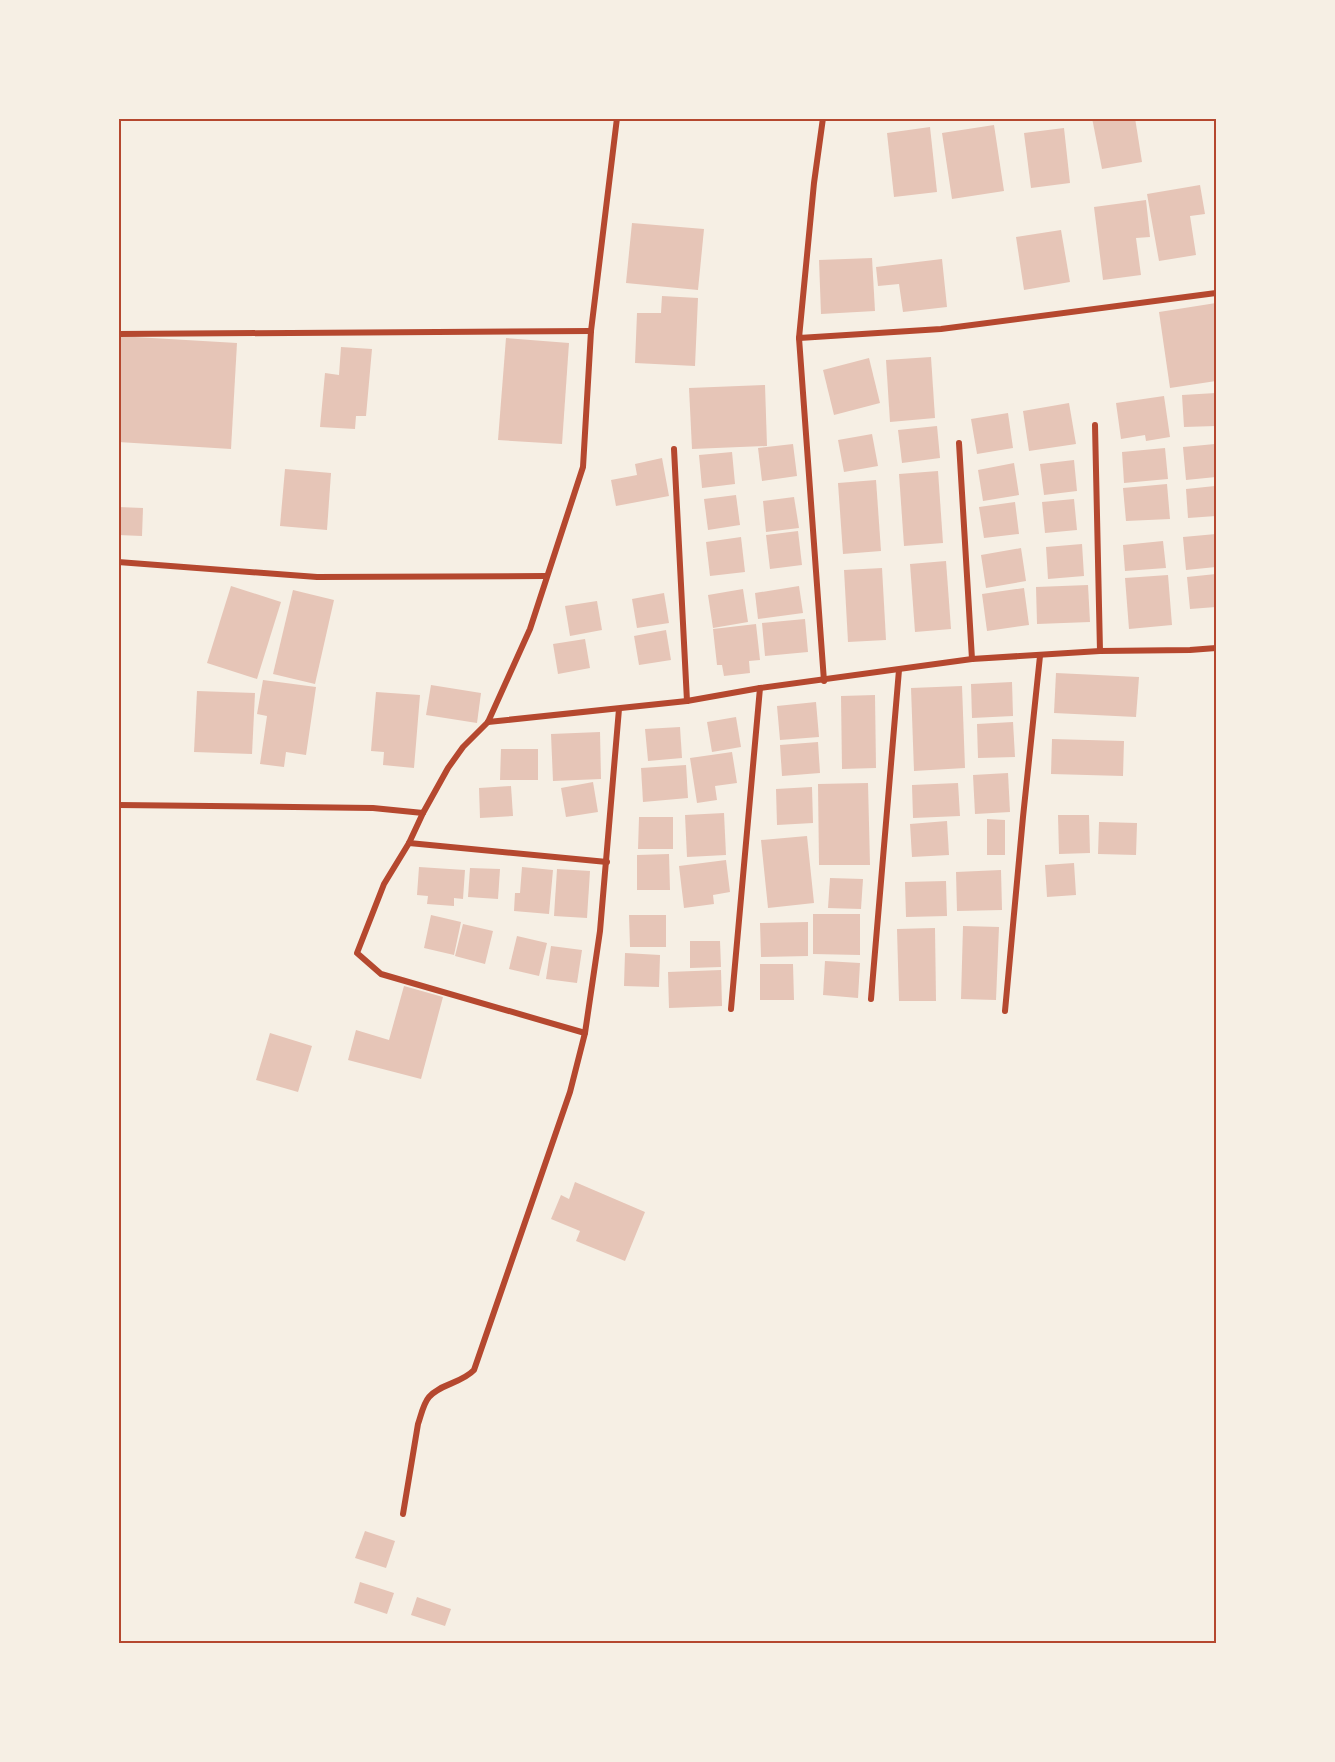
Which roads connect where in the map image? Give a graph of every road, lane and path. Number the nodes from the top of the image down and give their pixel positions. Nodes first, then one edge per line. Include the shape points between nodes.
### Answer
1 (617, 118) edge
2 (823, 118) edge
3 (1216, 293) edge
4 (591, 331) junction
5 (118, 334) edge
6 (799, 338) junction
7 (1095, 425) dead end
8 (959, 443) dead end
9 (674, 448) dead end
10 (118, 562) edge
11 (546, 576) junction
12 (1216, 648) edge
13 (1100, 651) junction
14 (1040, 656) junction
15 (972, 659) junction
16 (899, 670) junction
17 (824, 681) junction
18 (760, 688) junction
19 (687, 700) junction
20 (619, 709) junction
21 (488, 722) junction
22 (118, 805) edge
23 (423, 813) junction
24 (408, 843) junction
25 (607, 862) junction
26 (871, 999) dead end
27 (731, 1009) dead end
28 (1005, 1011) dead end
29 (585, 1033) junction
30 (403, 1514) dead end

1 - 4 street
2 - 6 street
3 - 6 street via 941,329
4 - 5 street
4 - 11 street via 583,467
6 - 17 street
7 - 13 street
8 - 15 street
9 - 19 street
10 - 11 street via 317,577
11 - 21 street via 530,629
12 - 13 street
13 - 14 street
14 - 15 street
14 - 28 street
15 - 16 street
16 - 17 street
16 - 26 street
17 - 18 street
18 - 19 street
18 - 27 street
19 - 20 street
20 - 21 street
20 - 25 street
21 - 23 street via 448,768
22 - 23 street via 373,808
23 - 24 street
24 - 25 street
24 - 29 street via 384,884 357,953 381,974
25 - 29 street
29 - 30 street via 570,1092 474,1370 435,1392 422,1412

